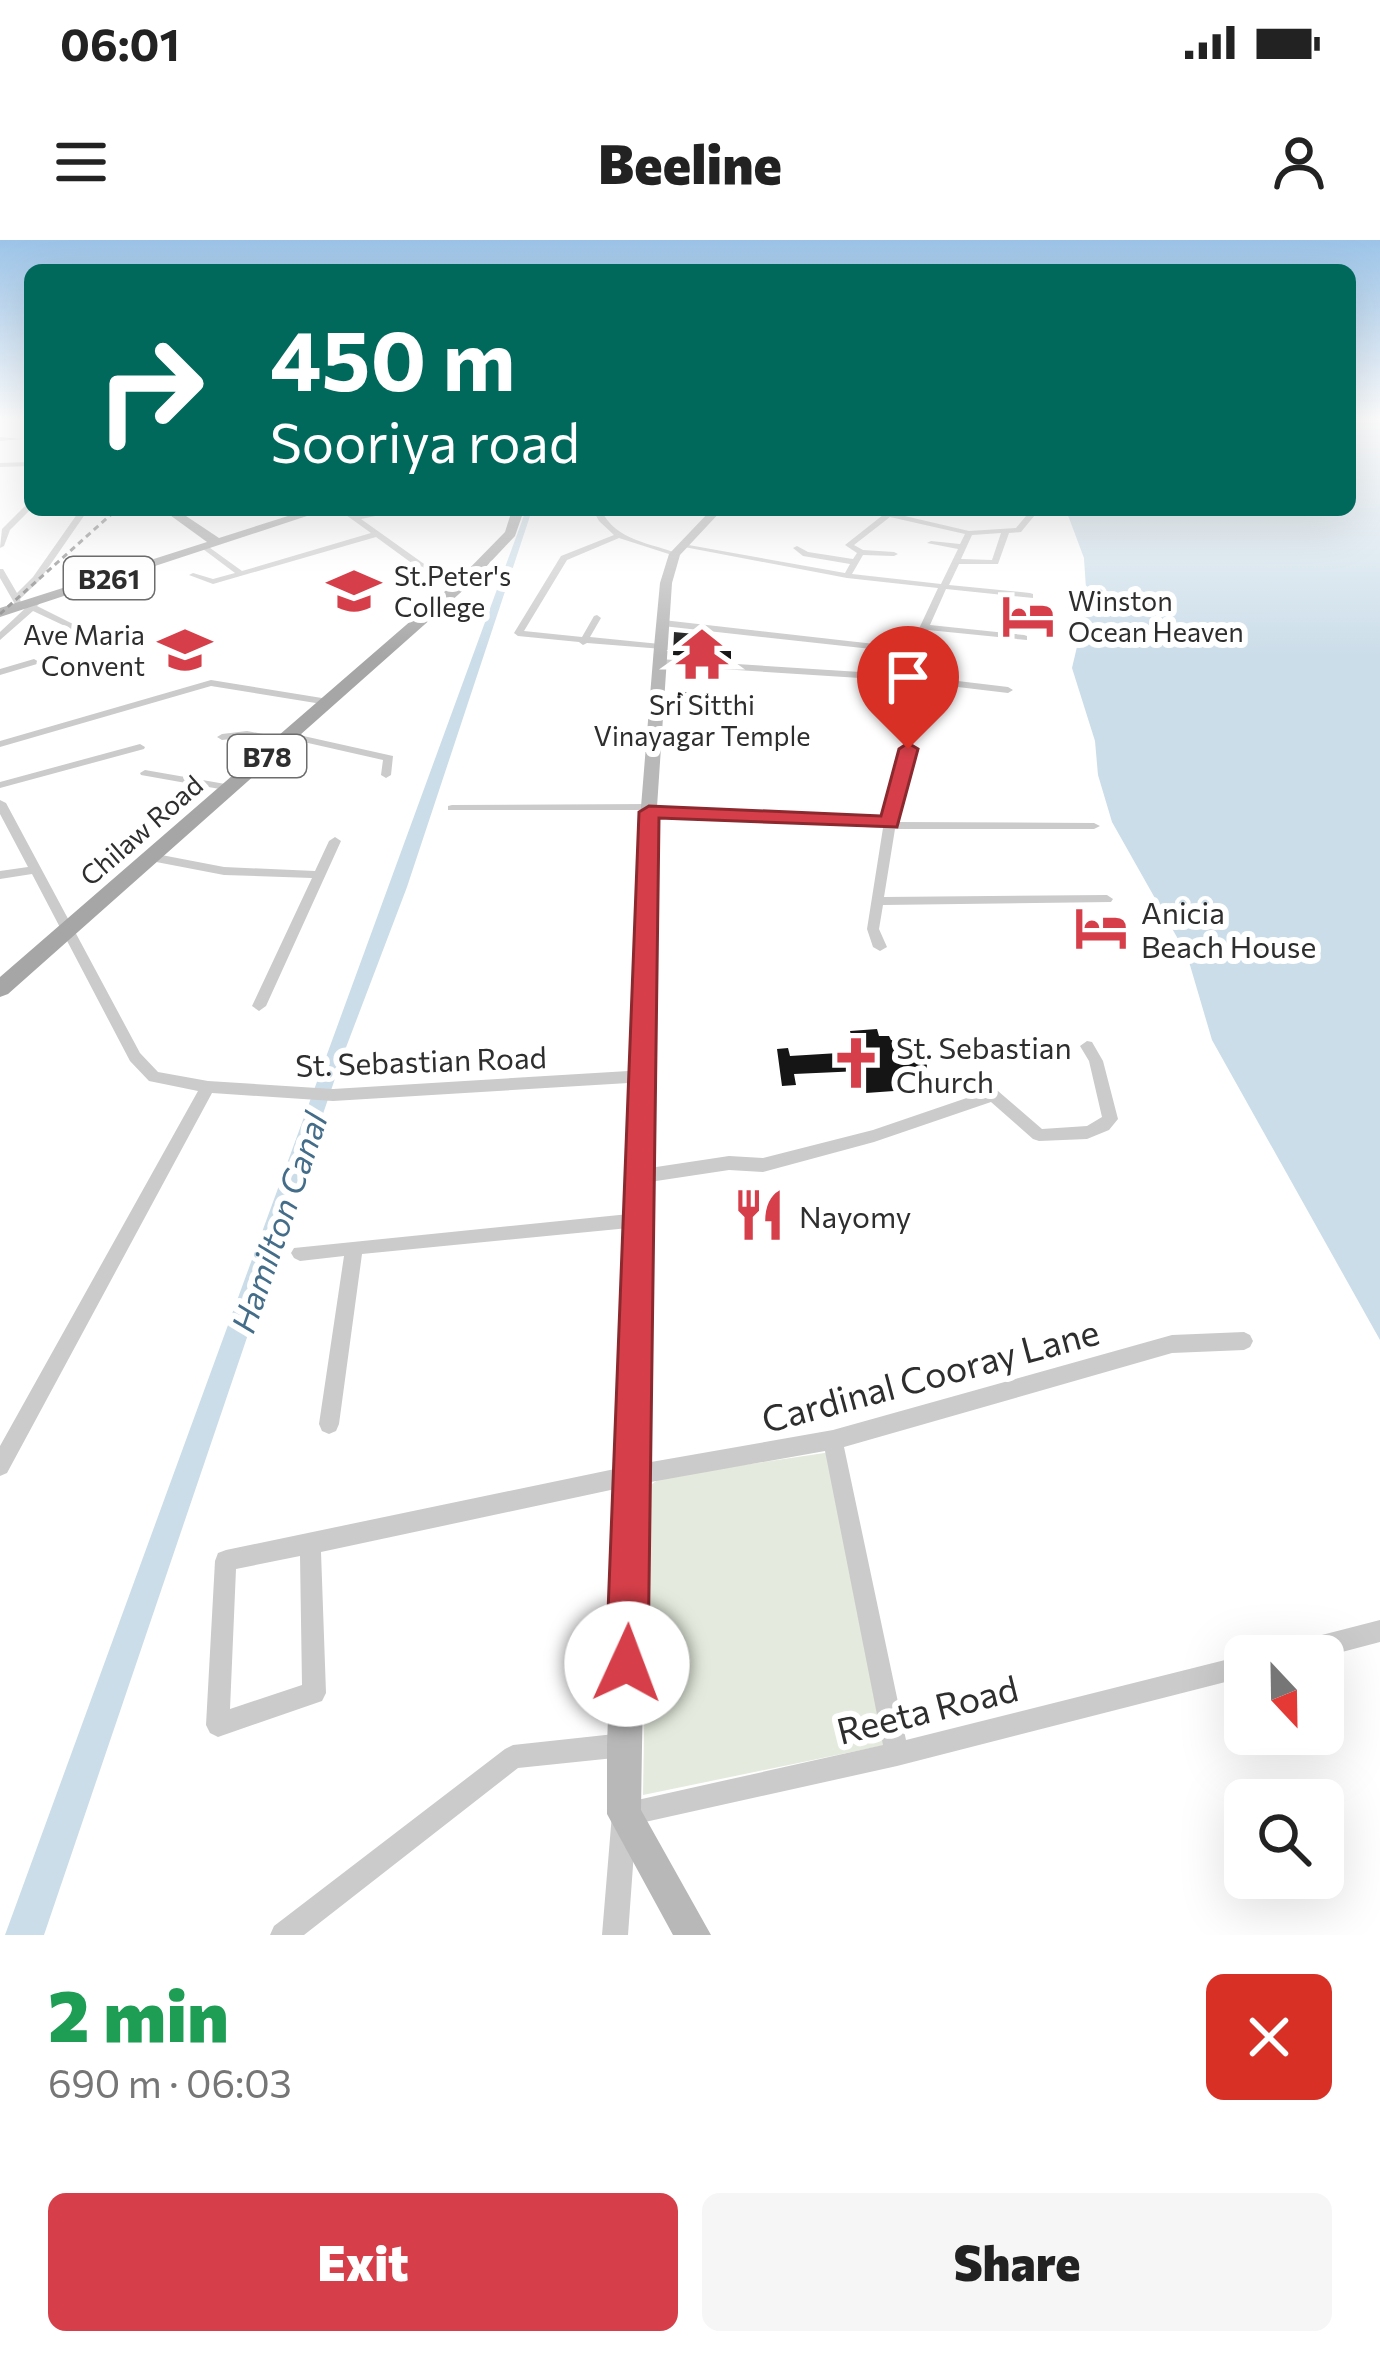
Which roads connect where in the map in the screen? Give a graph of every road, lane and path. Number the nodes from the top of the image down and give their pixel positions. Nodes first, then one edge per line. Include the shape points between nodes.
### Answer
1 (24, 512) edge
2 (80, 516) edge
3 (176, 516) edge
4 (300, 516) edge
5 (351, 516) edge
6 (366, 516) edge
7 (516, 516) edge
8 (600, 516) edge
9 (711, 516) edge
10 (887, 516) edge
11 (893, 516) edge
12 (1030, 516) edge
13 (354, 518) junction
14 (1005, 532) junction
15 (970, 533) junction
16 (377, 534) junction
17 (620, 535) junction
18 (932, 543) dead end
19 (0, 544) edge
20 (211, 545) junction
21 (797, 548) dead end
22 (962, 548) junction
23 (679, 550) junction
24 (861, 552) junction
25 (894, 554) dead end
26 (954, 561) junction
27 (855, 562) junction
28 (0, 571) edge
29 (240, 573) junction
30 (193, 575) dead end
31 (847, 576) junction
32 (463, 583) junction
33 (944, 587) junction
34 (1030, 596) dead end
35 (27, 603) junction
36 (0, 613) edge
37 (596, 618) dead end
38 (926, 627) junction
39 (85, 632) dead end
40 (0, 637) edge
41 (1024, 638) dead end
42 (583, 642) junction
43 (660, 644) junction
44 (913, 651) junction
45 (34, 662) dead end
46 (0, 672) edge
47 (239, 674) dead end
48 (913, 680) junction
49 (227, 685) junction
50 (1008, 690) dead end
51 (328, 702) junction
52 (222, 737) dead end
53 (287, 739) junction
54 (0, 745) edge
55 (140, 747) dead end
56 (145, 773) dead end
57 (386, 776) dead end
58 (0, 785) edge
59 (231, 788) junction
60 (0, 803) edge
61 (452, 808) dead end
62 (649, 810) junction
63 (890, 823) junction
64 (1094, 826) dead end
65 (335, 841) dead end
66 (151, 857) junction
67 (35, 870) junction
68 (319, 874) junction
69 (0, 875) edge
70 (1107, 899) dead end
71 (876, 901) junction
72 (66, 931) junction
73 (880, 947) dead end
74 (0, 989) edge
75 (259, 1006) dead end
76 (1087, 1046) dead end
77 (645, 1076) junction
78 (208, 1087) junction
79 (643, 1175) junction
80 (639, 1220) junction
81 (354, 1248) junction
82 (300, 1253) dead end
83 (1244, 1340) dead end
84 (329, 1424) dead end
85 (833, 1440) junction
86 (0, 1466) edge
87 (634, 1475) junction
88 (310, 1543) junction
89 (1380, 1631) edge
90 (1344, 1640) edge
91 (1224, 1671) edge
92 (624, 1744) junction
93 (897, 1754) junction
94 (624, 1814) junction
95 (290, 1932) edge
96 (615, 1935) edge
97 (693, 1935) edge

1 - 19 street
2 - 35 street
3 - 20 main road
4 - 20 main road, B261
5 - 13 street
6 - 13 street
7 - 32 main road, Chilaw Road / B78 via 511,533
8 - 17 street
9 - 23 street
10 - 24 street via 849,544
11 - 15 street
12 - 14 street
13 - 16 street
14 - 15 street
14 - 26 street via 994,562
15 - 22 street
16 - 29 street
16 - 32 street via 431,573
17 - 23 street
17 - 42 street via 564,558 518,633
18 - 22 street
20 - 29 street
20 - 35 main road, B261
21 - 27 street
22 - 26 street
23 - 31 street
23 - 43 street via 666,583
24 - 25 street
24 - 27 street
26 - 33 street
27 - 31 street
28 - 35 street
29 - 30 street via 207,583
31 - 33 street
32 - 51 main road, Chilaw Road / B78
33 - 34 street
33 - 38 street
35 - 36 main road, B261
35 - 39 street
35 - 40 street
37 - 42 street
38 - 41 street
38 - 44 street
42 - 43 street
43 - 44 street
43 - 48 street
43 - 62 street
44 - 48 street
45 - 46 street
47 - 49 street
48 - 50 street
48 - 63 street via 908,749
49 - 51 street
49 - 54 street via 192,686
51 - 53 main road, Chilaw Road / B78
52 - 53 street
53 - 57 street via 389,758
53 - 59 main road, Chilaw Road / B78
55 - 58 street
56 - 59 street
59 - 66 main road, Chilaw Road / B78
60 - 67 street, St. Sebastian Road
61 - 62 street
62 - 63 street
62 - 77 street
63 - 64 street
63 - 71 street
65 - 68 street
66 - 68 street via 224,871
66 - 72 main road, Chilaw Road / B78
67 - 69 street
67 - 72 street, St. Sebastian Road
68 - 75 street
70 - 71 street
71 - 73 street
72 - 74 main road, Chilaw Road / B78
72 - 78 street, St. Sebastian Road via 135,1057 154,1077
76 - 79 street via 1110,1119 1105,1127 1039,1135 993,1095 763,1165
77 - 78 street, St. Sebastian Road via 333,1095
77 - 79 street
78 - 86 street
79 - 80 street
80 - 81 street
80 - 87 street
81 - 82 street
81 - 84 street
83 - 85 street, Cardinal Cooray Lane via 1172,1344
85 - 87 street, Cardinal Cooray Lane
85 - 93 street
87 - 88 street, Cardinal Cooray Lane
87 - 92 street
88 - 88 street, Cardinal Cooray Lane via 314,1693 218,1725 226,1561
89 - 90 street
91 - 93 street, Reeta Road
92 - 94 street
92 - 95 street via 513,1757
93 - 94 street, Reeta Road
94 - 96 street
94 - 97 street

